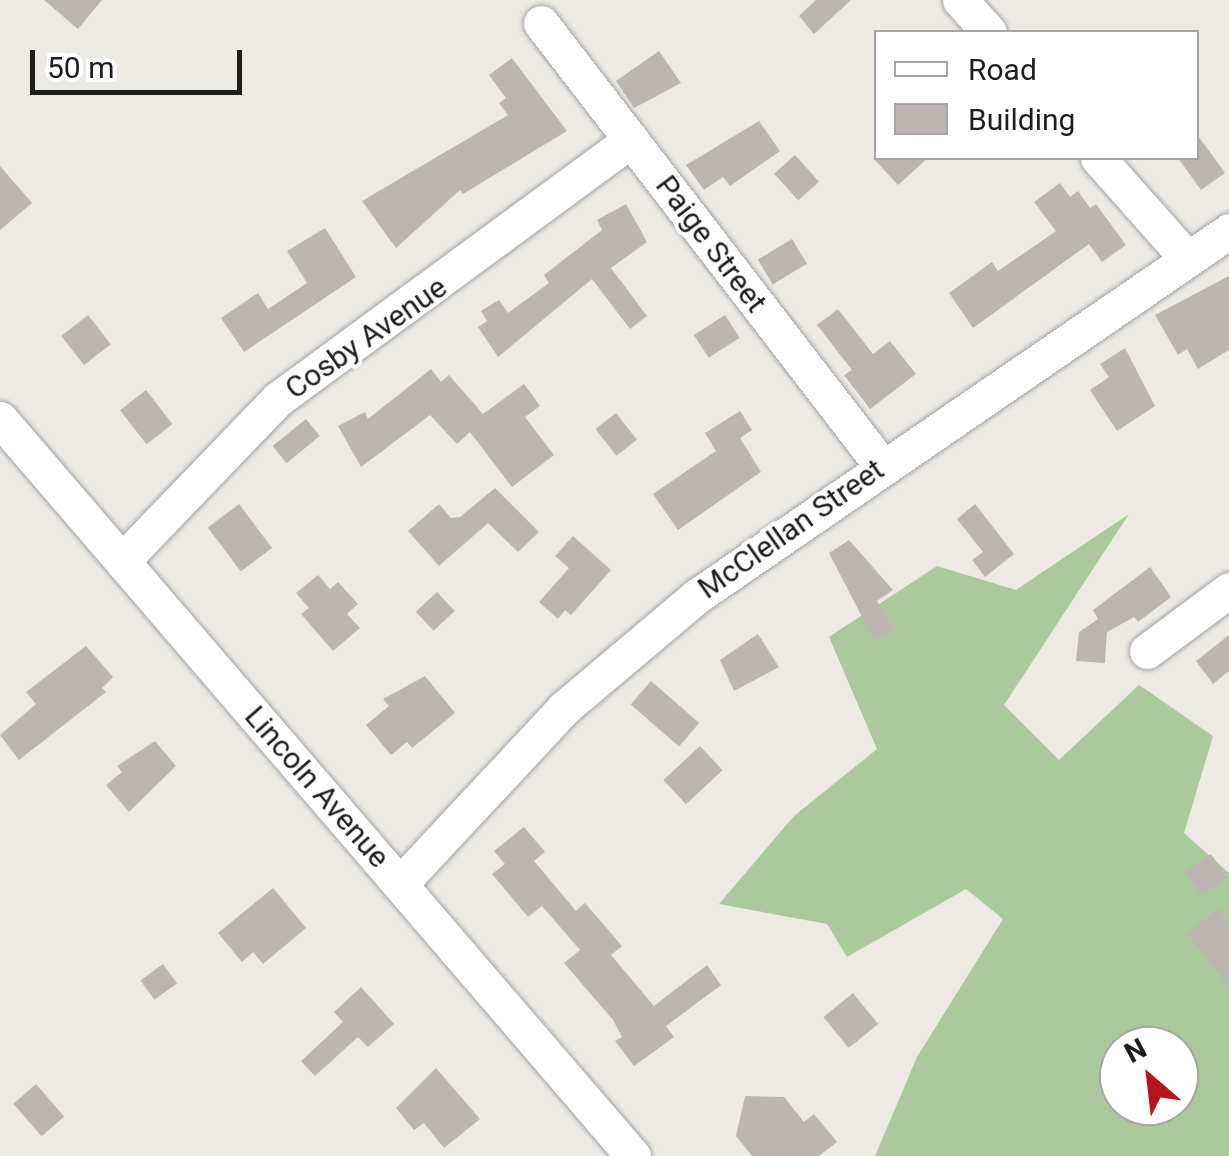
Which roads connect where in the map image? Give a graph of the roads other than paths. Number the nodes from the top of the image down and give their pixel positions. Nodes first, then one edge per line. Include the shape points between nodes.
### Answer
1 (960, 0) edge
2 (541, 22) dead end
3 (986, 30) edge
4 (631, 140) junction
5 (1100, 160) edge
6 (1229, 231) edge
7 (1186, 257) junction
8 (0, 419) edge
9 (880, 465) junction
10 (122, 562) junction
11 (1229, 590) edge
12 (1147, 651) dead end
13 (400, 883) junction
14 (633, 1156) edge

1 - 3 street
2 - 4 street, Paige Street
4 - 9 street, Paige Street
4 - 10 street, Cosby Avenue via 278,399
5 - 7 street
6 - 7 street, McClellan Street
7 - 9 street, McClellan Street
8 - 10 street, Lincoln Avenue
9 - 13 street, McClellan Street via 744,560 621,658 564,708
10 - 13 street, Lincoln Avenue
11 - 12 street
13 - 14 street, Lincoln Avenue

